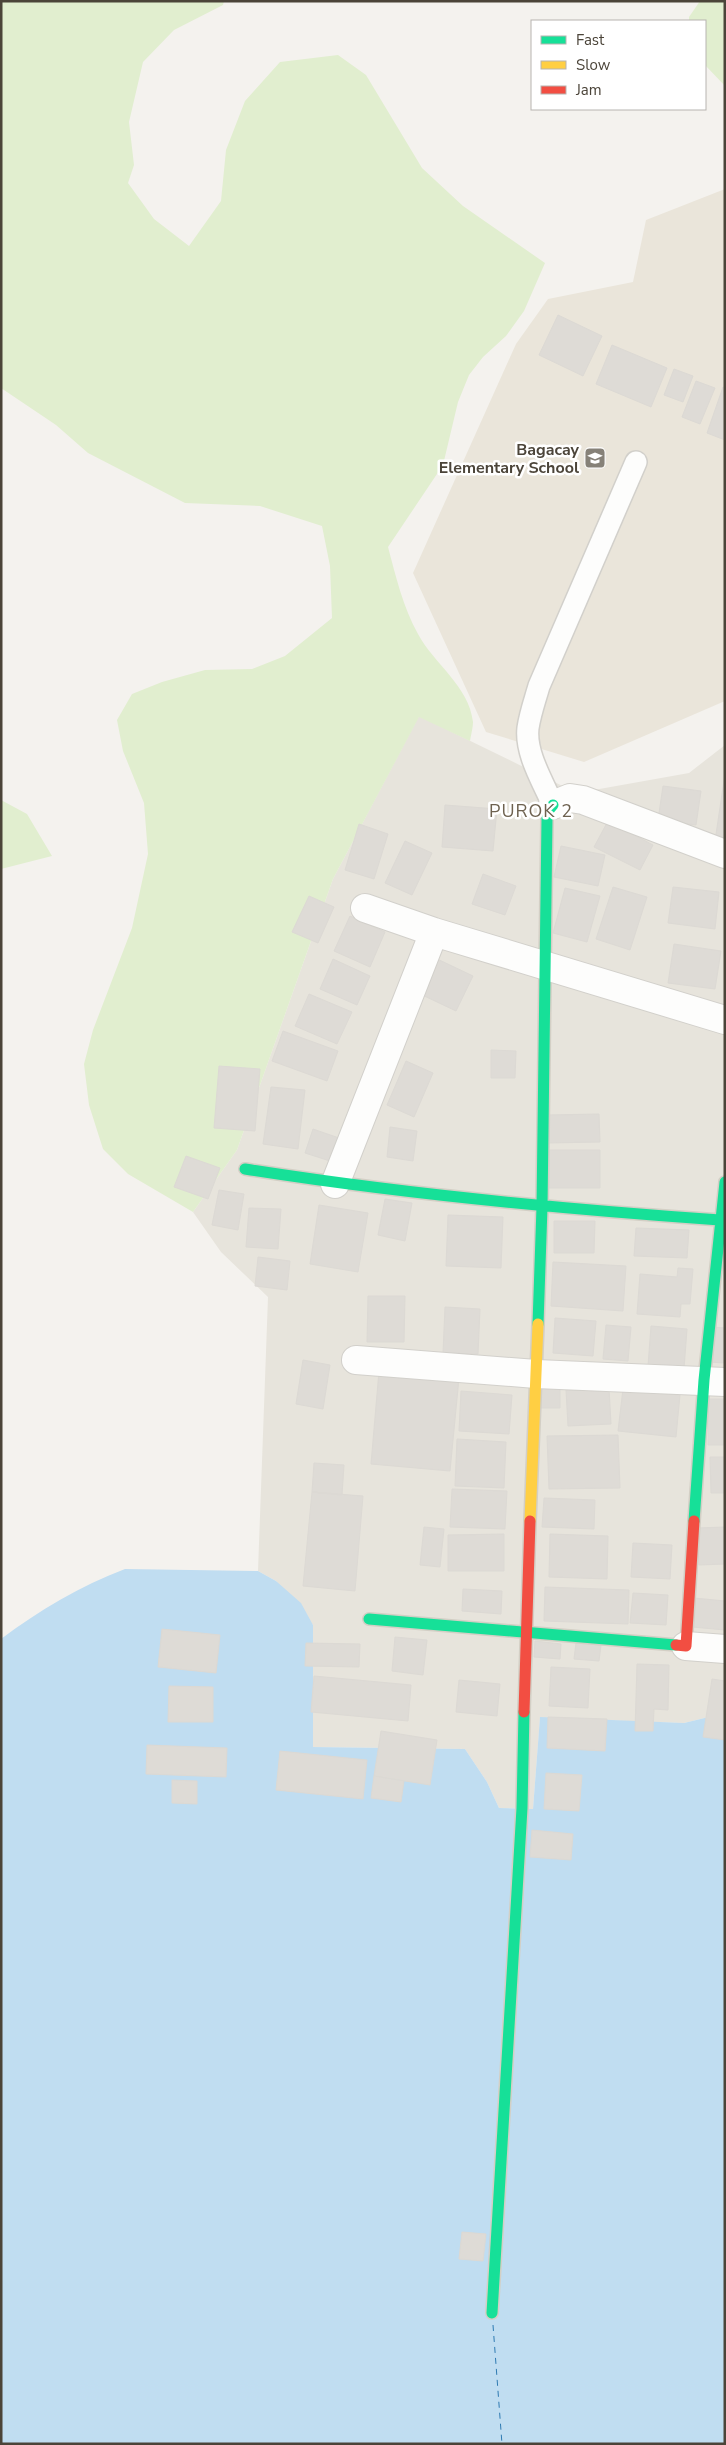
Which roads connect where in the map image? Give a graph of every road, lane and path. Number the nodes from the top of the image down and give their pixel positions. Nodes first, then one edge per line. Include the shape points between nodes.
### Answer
1 (636, 462) dead end
2 (553, 805) junction
3 (725, 854) edge
4 (365, 908) dead end
5 (434, 932) junction
6 (544, 965) junction
7 (725, 1020) edge
8 (246, 1169) dead end
9 (725, 1182) edge
10 (335, 1184) junction
11 (542, 1207) junction
12 (720, 1220) junction
13 (356, 1360) dead end
14 (536, 1374) junction
15 (714, 1381) edge
16 (368, 1619) dead end
17 (526, 1632) junction
18 (686, 1646) junction
19 (725, 1649) edge
20 (492, 2312) dead end

1 - 2 lane via 539,686 532,711 528,730 531,749
2 - 3 street via 570,798 583,800
2 - 6 street via 546,819
4 - 5 street
5 - 6 street
5 - 10 street
6 - 7 street
6 - 11 street
8 - 10 street
9 - 12 street
10 - 11 street
11 - 12 street
11 - 14 street
12 - 15 street
13 - 14 street
14 - 15 street
14 - 17 street
15 - 18 street
16 - 17 street
17 - 18 street
17 - 20 street via 522,1808
18 - 19 street

